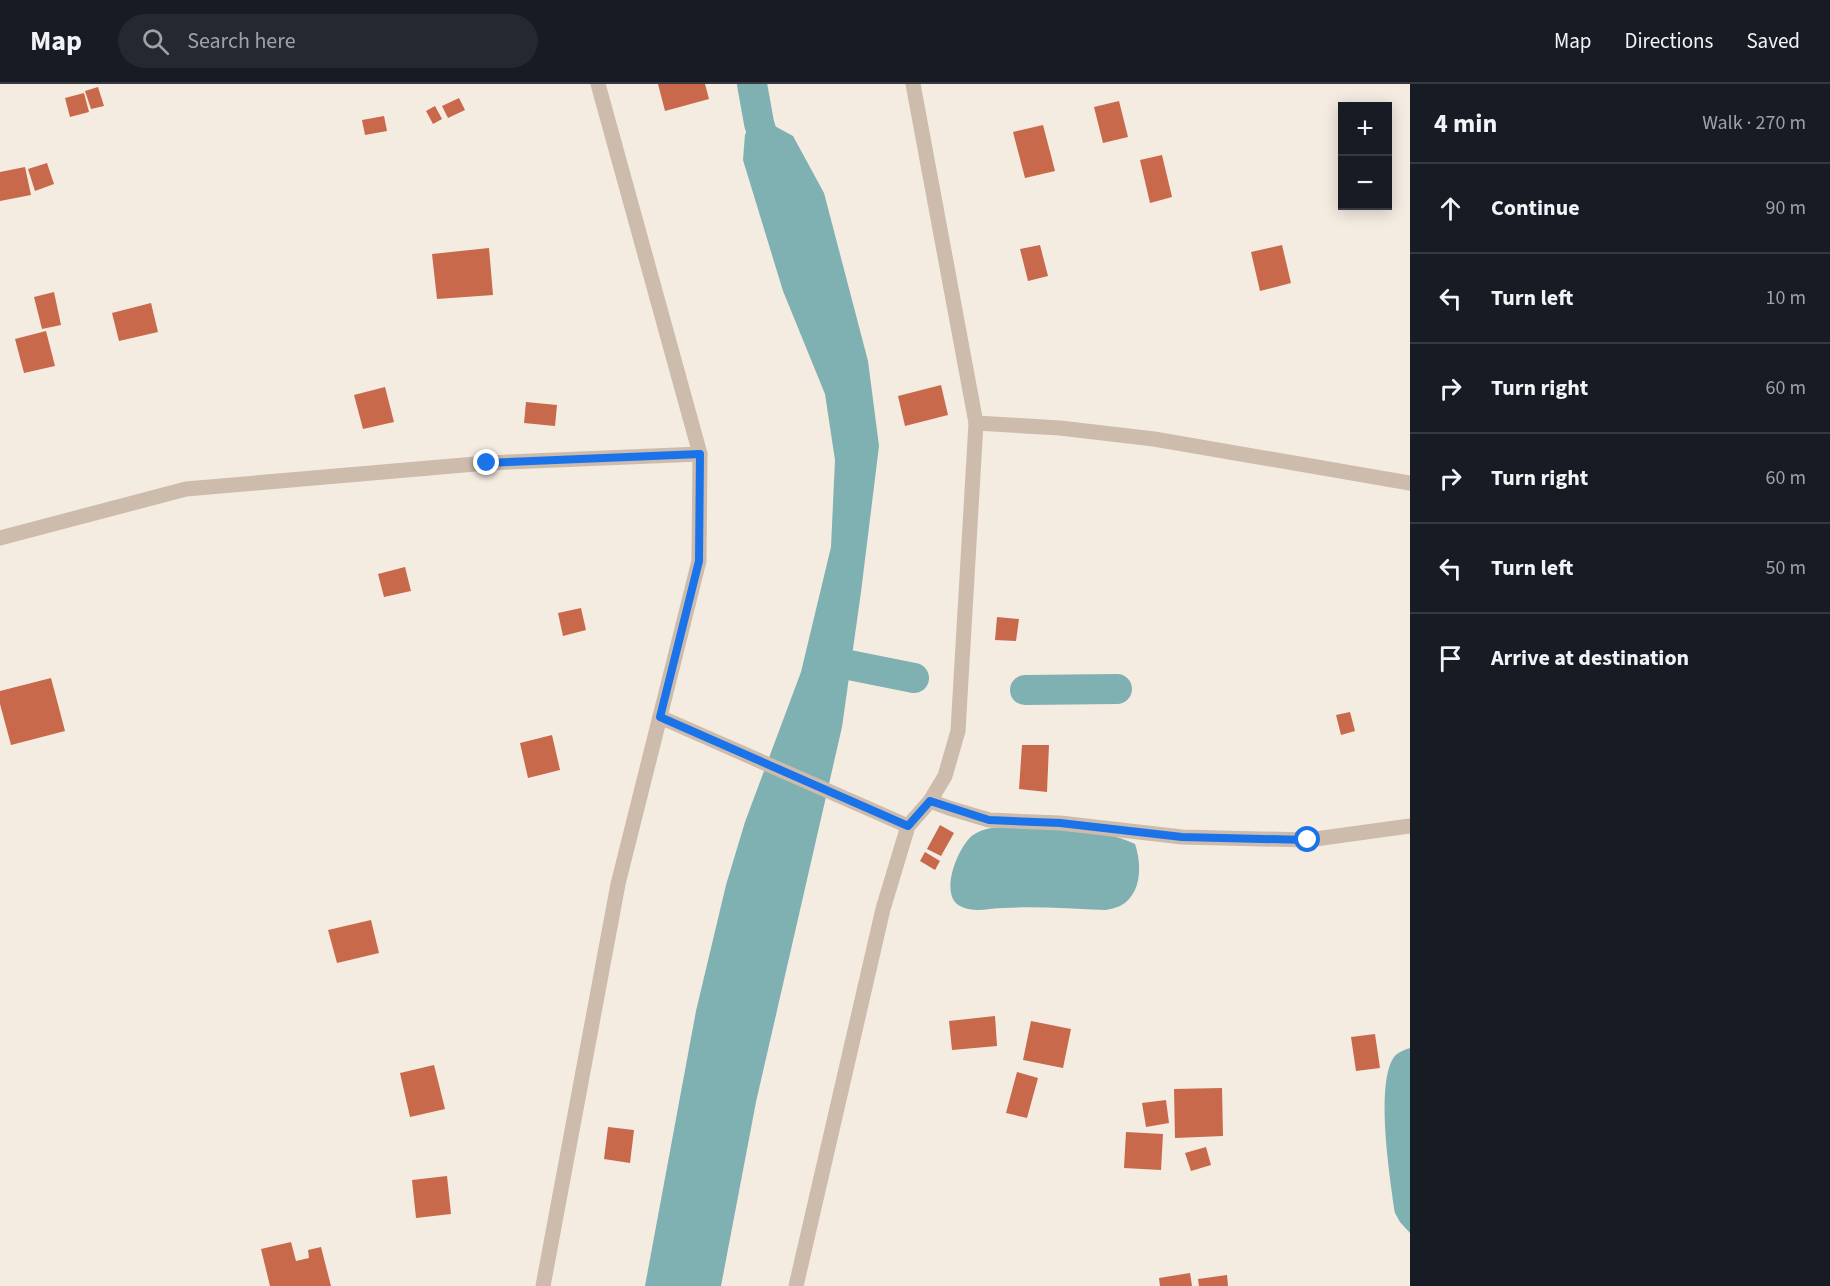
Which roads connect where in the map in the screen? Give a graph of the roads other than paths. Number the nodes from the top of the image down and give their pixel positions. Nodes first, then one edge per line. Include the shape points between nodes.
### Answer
1 (598, 84) edge
2 (913, 84) edge
3 (976, 423) junction
4 (700, 454) junction
5 (1410, 483) edge
6 (0, 538) edge
7 (660, 717) junction
8 (930, 801) junction
9 (908, 826) junction
10 (1410, 826) edge
11 (543, 1286) edge
12 (796, 1286) edge

1 - 4 street
2 - 3 street
3 - 5 street via 1154,439
3 - 8 street via 958,731 945,776
4 - 6 street via 487,463 186,489
4 - 7 street via 699,561
7 - 9 street
7 - 11 street via 618,884
8 - 9 street
8 - 10 street via 989,820 1060,823 1182,837 1308,840
9 - 12 street via 883,909

